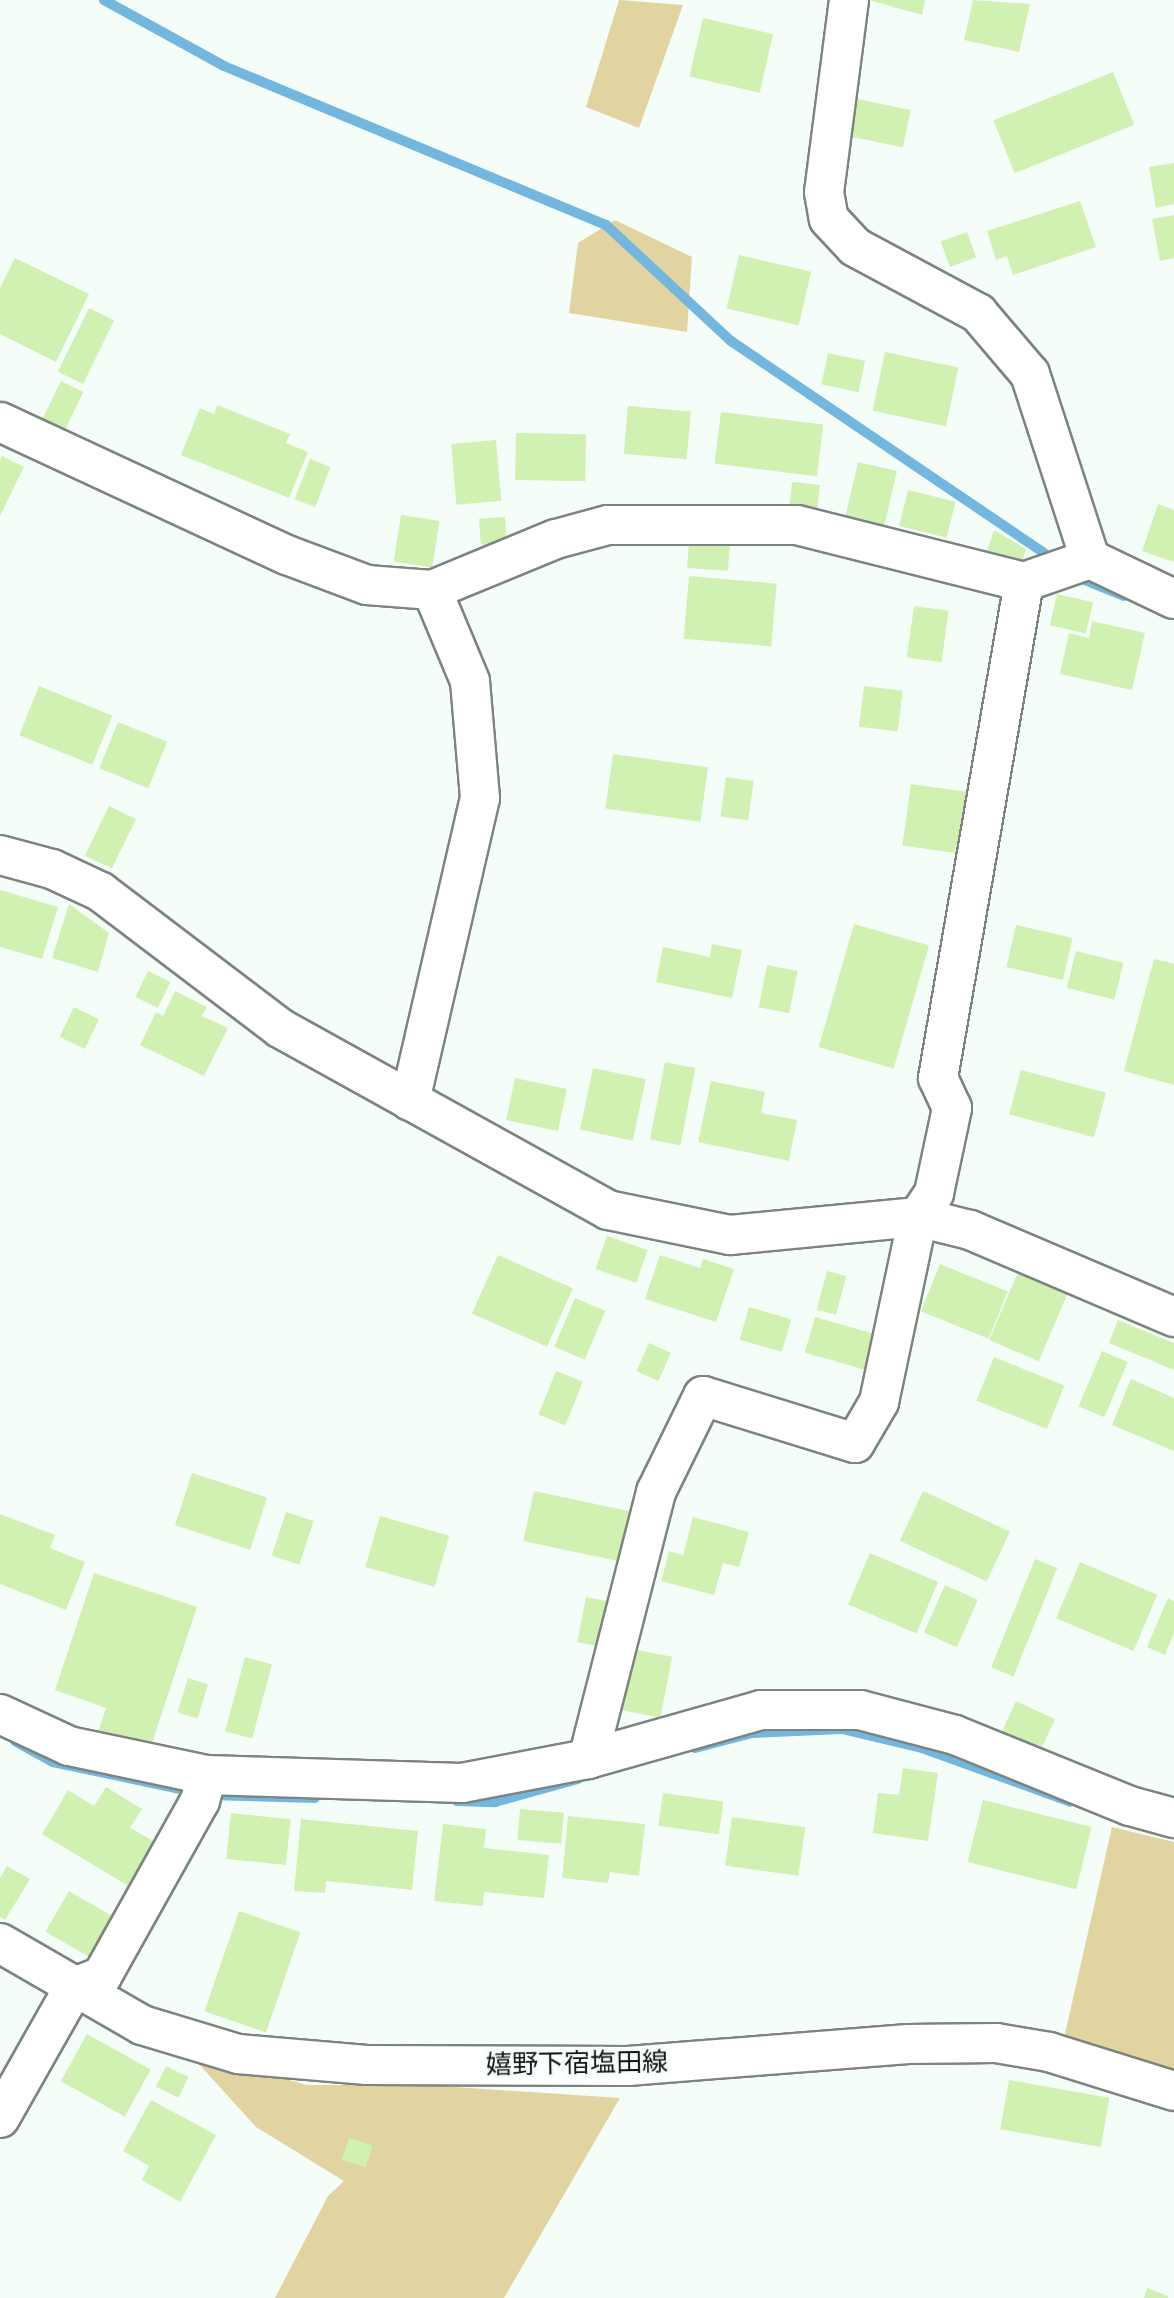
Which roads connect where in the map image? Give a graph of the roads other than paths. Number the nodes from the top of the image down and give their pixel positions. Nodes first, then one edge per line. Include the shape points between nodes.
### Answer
1 (849, 0) edge
2 (0, 422) edge
3 (1090, 559) junction
4 (1024, 582) junction
5 (432, 590) junction
6 (1174, 600) edge
7 (0, 855) edge
8 (410, 1101) junction
9 (918, 1217) junction
10 (1174, 1317) edge
11 (0, 1714) edge
12 (588, 1759) junction
13 (203, 1788) junction
14 (1174, 1818) edge
15 (0, 1943) edge
16 (74, 1987) junction
17 (1174, 2091) edge
18 (0, 2118) edge

1 - 3 street via 824,192 829,219 855,247 978,313 1030,374
2 - 5 street via 287,555 367,584
3 - 4 street
3 - 6 street
4 - 5 street via 797,525 608,525 556,538
4 - 9 street via 938,1078 952,1108 934,1193
5 - 8 street via 470,681 480,798
7 - 8 street via 52,869 101,892 280,1028
8 - 9 street via 608,1210 730,1234
9 - 10 street via 971,1230
9 - 12 street via 879,1402 855,1443 703,1396 656,1492
11 - 13 street via 69,1746
12 - 13 street via 462,1783
12 - 14 street via 761,1710 860,1710 955,1735 1130,1806
13 - 16 street via 102,1976
15 - 16 street, 嬉野下宿塩田線
16 - 17 street, 嬉野下宿塩田線 via 142,2025 237,2054 367,2065 628,2066 908,2044 996,2043 1049,2052
16 - 18 street

